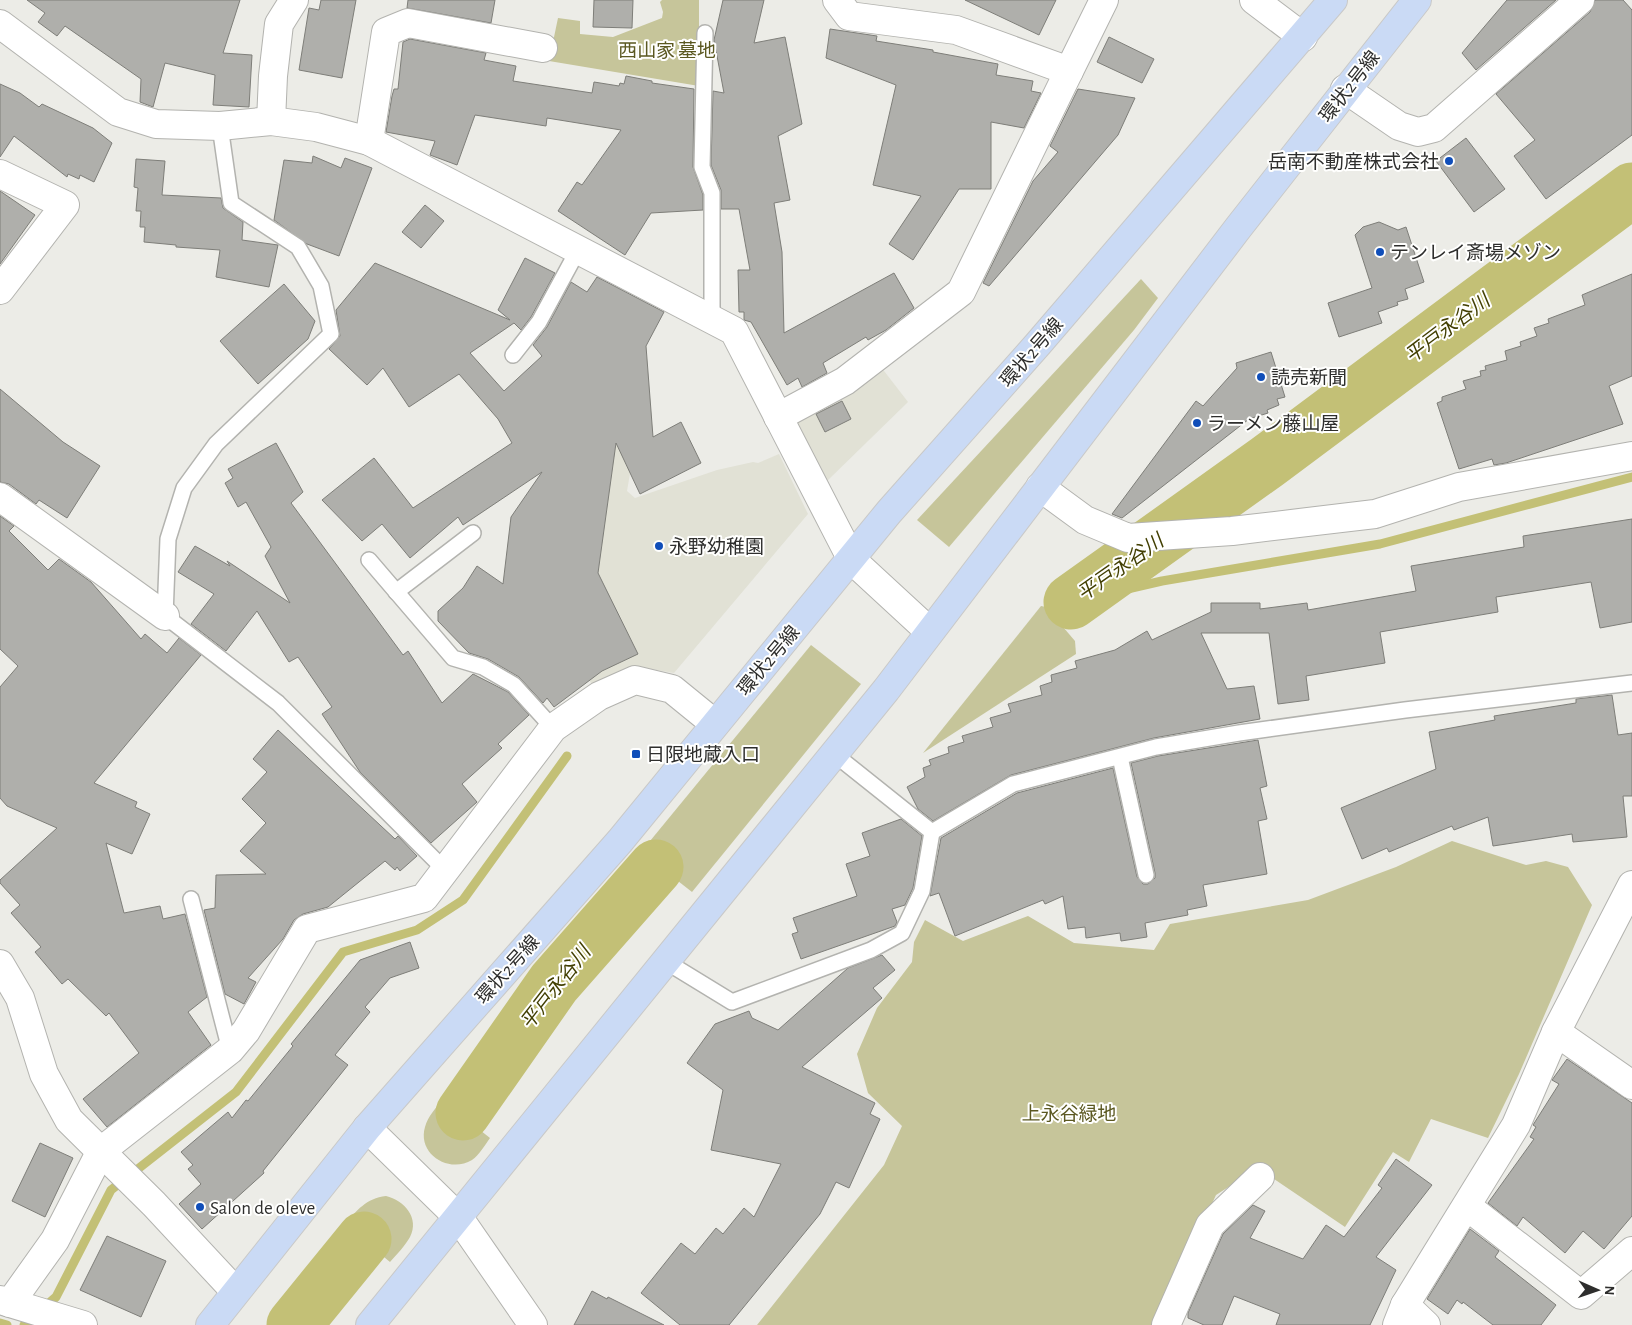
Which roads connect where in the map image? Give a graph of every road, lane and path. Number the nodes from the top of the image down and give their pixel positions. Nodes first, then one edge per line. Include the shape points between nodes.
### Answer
1 (294, 0) edge
2 (837, 0) edge
3 (1104, 0) edge
4 (1254, 0) edge
5 (1333, 0) edge
6 (1417, 0) edge
7 (1580, 0) edge
8 (0, 24) edge
9 (705, 33) dead end
10 (1302, 37) junction
11 (542, 48) dead end
12 (1069, 71) junction
13 (1345, 88) junction
14 (271, 121) junction
15 (220, 126) junction
16 (369, 141) junction
17 (0, 174) edge
18 (578, 250) junction
19 (0, 290) edge
20 (712, 320) junction
21 (513, 356) dead end
22 (778, 418) junction
23 (1632, 456) edge
24 (1040, 487) junction
25 (0, 497) edge
26 (473, 533) dead end
27 (368, 560) dead end
28 (852, 560) junction
29 (396, 592) junction
30 (165, 616) junction
31 (929, 631) junction
32 (1632, 683) edge
33 (715, 724) junction
34 (553, 728) junction
35 (833, 753) junction
36 (1120, 757) junction
37 (932, 832) junction
38 (445, 870) junction
39 (1146, 875) dead end
40 (1632, 885) edge
41 (191, 899) dead end
42 (665, 961) junction
43 (0, 964) edge
44 (1556, 1032) junction
45 (230, 1050) junction
46 (1632, 1085) edge
47 (367, 1128) junction
48 (104, 1154) junction
49 (1260, 1177) dead end
50 (1468, 1207) junction
51 (459, 1218) junction
52 (1632, 1251) edge
53 (235, 1292) junction
54 (13, 1304) edge
55 (1401, 1315) edge
56 (70, 1321) edge
57 (531, 1324) edge
58 (210, 1325) edge
59 (370, 1325) edge
60 (1166, 1325) edge
61 (1426, 1325) edge

1 - 14 street via 279,24
2 - 12 street via 849,16 956,30
3 - 12 street
4 - 10 street
5 - 10 main road, 環状2号線
6 - 13 main road, 環状2号線
7 - 13 street via 1434,128 1418,132 1399,126
8 - 15 street via 118,112 156,124
9 - 20 lane via 702,167 712,193
10 - 28 main road, 環状2号線 via 889,512
11 - 16 street via 408,23 386,32
12 - 22 street via 961,292 845,381
13 - 24 main road, 環状2号線
14 - 15 street
14 - 16 street via 316,127
15 - 30 lane via 231,203 298,247 321,286 331,334 216,444 184,488 168,539
16 - 18 street
17 - 19 street via 65,205
18 - 20 street
18 - 21 lane via 538,322
20 - 22 street via 734,331
22 - 28 street
23 - 24 street via 1459,487 1375,514 1232,531 1128,538 1085,520
24 - 31 main road, 環状2号線
25 - 30 street
26 - 29 lane
27 - 29 lane
28 - 31 street
28 - 33 main road, 環状2号線
29 - 34 lane via 453,658 483,667 514,685
30 - 38 lane via 278,703
31 - 35 main road, 環状2号線 via 886,690
32 - 36 lane via 1239,733 1156,747
33 - 34 street via 672,689 635,680 599,696
33 - 47 main road, 環状2号線 via 575,894
34 - 38 street
35 - 37 lane
35 - 42 main road, 環状2号線
36 - 37 lane via 1013,784
36 - 39 lane
37 - 42 lane via 922,891 902,933 870,950 732,1002
38 - 45 street via 424,898 308,929 246,1031
40 - 44 street
41 - 45 lane
42 - 51 main road, 環状2号線
43 - 48 street via 20,998 44,1074 69,1120
44 - 46 street
44 - 50 street via 1516,1125
45 - 48 street
47 - 51 street
47 - 53 main road, 環状2号線
48 - 53 street
48 - 54 street via 55,1240
49 - 60 street via 1210,1225
50 - 52 street via 1581,1295
50 - 55 street
51 - 57 street
51 - 59 main road, 環状2号線
53 - 58 main road, 環状2号線
54 - 56 street
55 - 61 street

